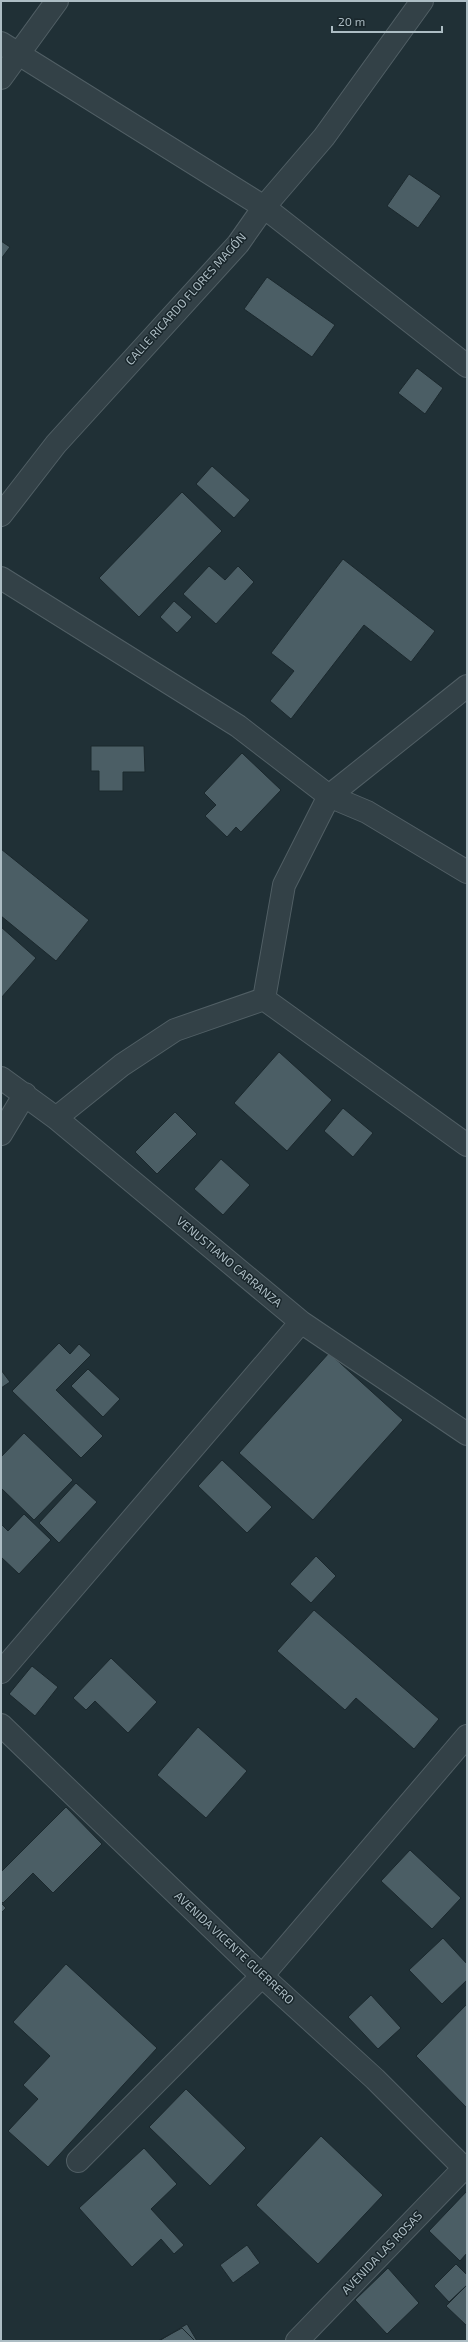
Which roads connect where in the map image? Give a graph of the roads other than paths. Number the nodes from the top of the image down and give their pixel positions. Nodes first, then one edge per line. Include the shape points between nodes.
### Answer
1 (56, 1) edge
2 (422, 1) edge
3 (1, 43) edge
4 (20, 55) junction
5 (1, 78) edge
6 (264, 207) junction
7 (467, 366) edge
8 (1, 515) edge
9 (1, 578) edge
10 (467, 686) edge
11 (329, 796) junction
12 (467, 872) edge
13 (264, 1000) junction
14 (1, 1078) edge
15 (25, 1094) junction
16 (56, 1118) junction
17 (1, 1134) edge
18 (467, 1145) edge
19 (301, 1322) junction
20 (467, 1434) edge
21 (1, 1672) edge
22 (1, 1726) edge
23 (467, 1736) edge
24 (262, 1976) junction
25 (78, 2160) dead end
26 (466, 2168) edge
27 (297, 2341) edge

1 - 4 street
2 - 6 street, CALLE RICARDO FLORES MAGÓN via 324,136
3 - 4 street
4 - 5 street
4 - 6 street
6 - 7 street
6 - 8 street, CALLE RICARDO FLORES MAGÓN via 238,244 56,444
9 - 11 street via 238,726
10 - 11 street
11 - 12 street via 367,812
11 - 13 street via 284,885
13 - 16 street via 175,1030 122,1065
13 - 18 street
14 - 15 street, VENUSTIANO CARRANZA
15 - 16 street, VENUSTIANO CARRANZA
15 - 17 street
16 - 19 street, VENUSTIANO CARRANZA
19 - 20 street, VENUSTIANO CARRANZA
19 - 21 street
22 - 24 street, AVENIDA VICENTE GUERRERO
23 - 24 street
24 - 25 street
24 - 26 street, AVENIDA VICENTE GUERRERO via 375,2079
26 - 27 street, AVENIDA LAS ROSAS

